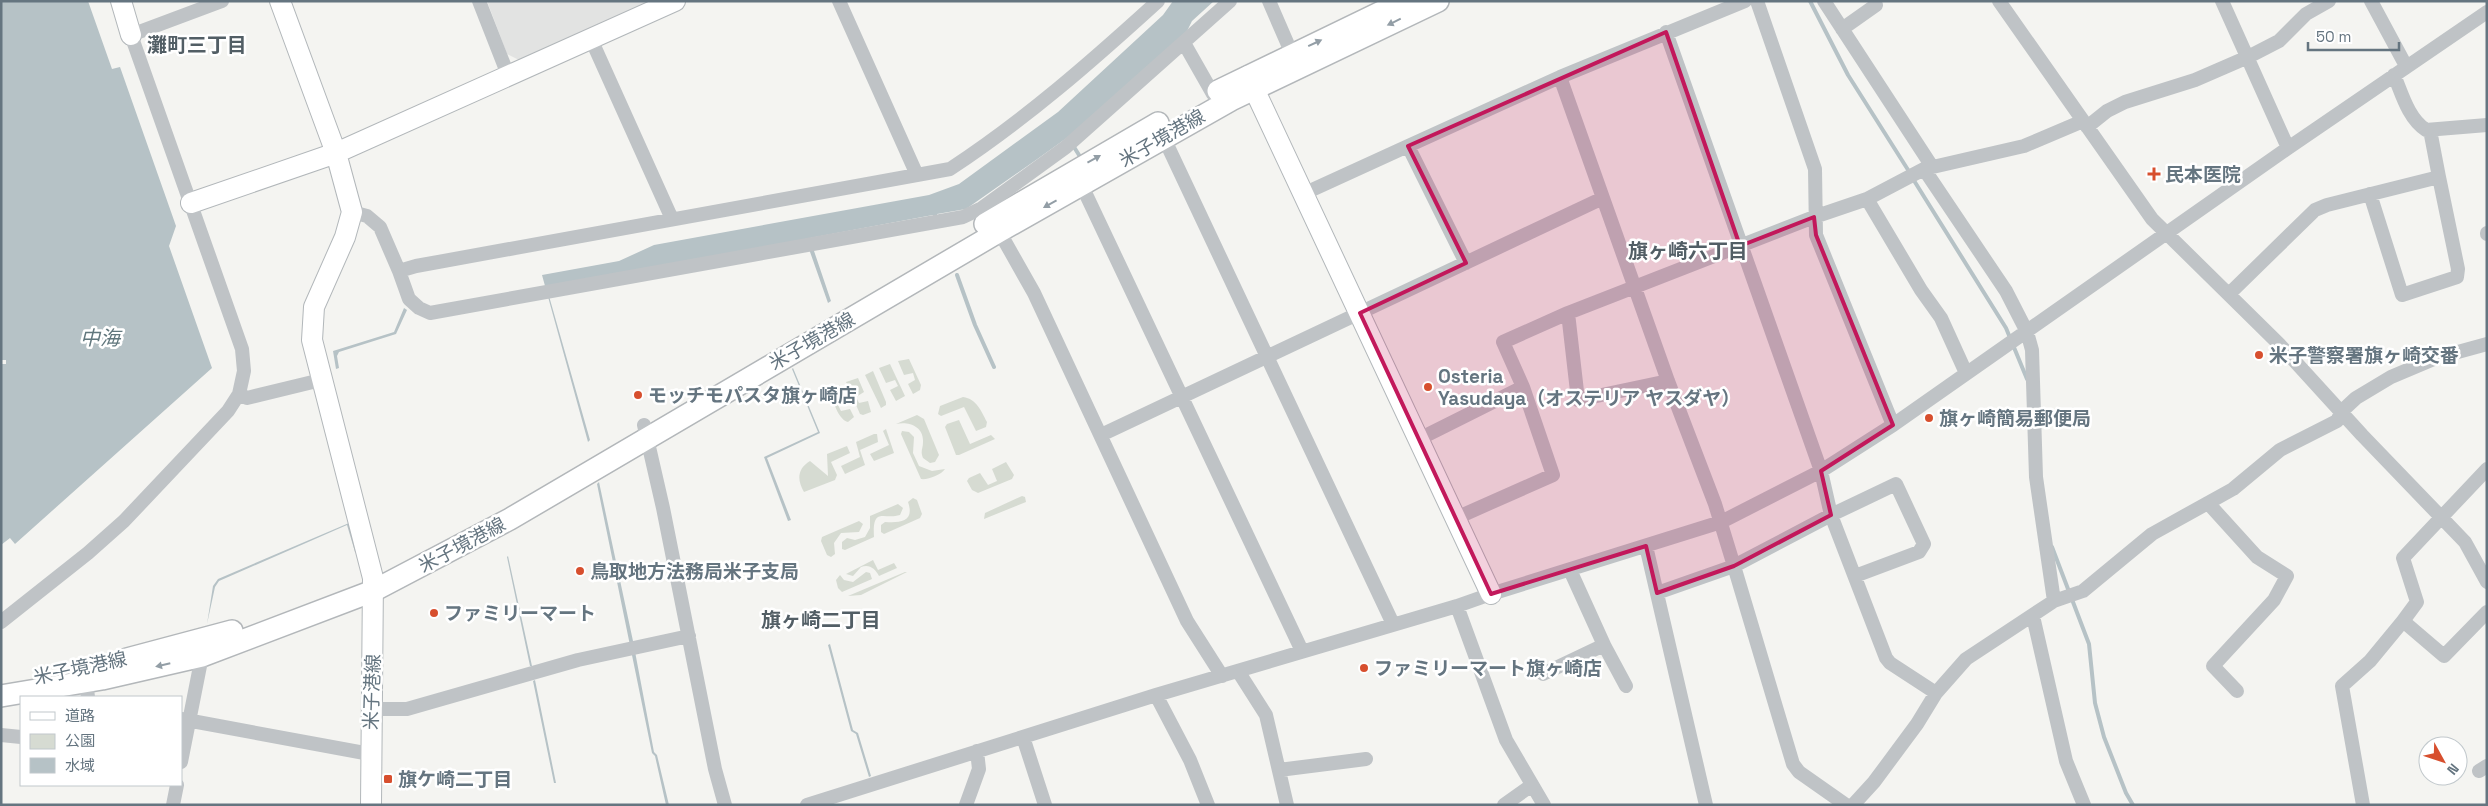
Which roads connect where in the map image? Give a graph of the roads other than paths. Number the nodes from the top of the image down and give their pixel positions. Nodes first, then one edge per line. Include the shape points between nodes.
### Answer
1 (121, 1) edge
2 (222, 1) edge
3 (280, 1) edge
4 (479, 1) edge
5 (675, 1) edge
6 (839, 1) edge
7 (1158, 1) edge
8 (1230, 1) edge
9 (1269, 1) edge
10 (1404, 1) edge
11 (1438, 1) edge
12 (1745, 1) edge
13 (1757, 1) edge
14 (1824, 1) edge
15 (1999, 1) edge
16 (2222, 1) edge
17 (2329, 1) edge
18 (2371, 1) edge
19 (1878, 2) edge
20 (2487, 12) edge
21 (1842, 29) junction
22 (1666, 32) junction
23 (131, 35) junction
24 (592, 39) junction
25 (1184, 43) junction
26 (1292, 54) junction
27 (2248, 57) junction
28 (2406, 66) junction
29 (508, 75) junction
30 (2394, 75) junction
31 (1560, 77) junction
32 (1251, 83) junction
33 (1213, 94) junction
34 (2085, 124) junction
35 (2487, 125) edge
36 (2430, 130) junction
37 (1162, 136) junction
38 (1408, 146) junction
39 (2288, 148) junction
40 (336, 153) junction
41 (1928, 167) junction
42 (917, 175) junction
43 (2439, 178) junction
44 (1082, 186) junction
45 (1303, 194) junction
46 (2370, 194) junction
47 (1602, 198) junction
48 (1867, 199) junction
49 (191, 203) junction
50 (352, 212) junction
51 (1814, 217) junction
52 (672, 219) junction
53 (996, 225) junction
54 (2167, 234) junction
55 (1740, 246) junction
56 (1466, 263) junction
57 (399, 271) junction
58 (1637, 288) junction
59 (2229, 294) junction
60 (1360, 313) junction
61 (1568, 313) junction
62 (2027, 332) junction
63 (2487, 344) edge
64 (1268, 358) junction
65 (1966, 373) junction
66 (321, 380) junction
67 (1668, 381) junction
68 (1524, 387) junction
69 (239, 394) junction
70 (1182, 397) junction
71 (2342, 411) junction
72 (1893, 425) junction
73 (645, 431) junction
74 (1101, 436) junction
75 (1419, 439) junction
76 (2487, 469) edge
77 (1821, 471) junction
78 (2208, 502) junction
79 (1831, 515) junction
80 (1456, 518) junction
81 (2443, 518) junction
82 (1721, 522) junction
83 (1646, 546) junction
84 (1734, 566) junction
85 (1570, 570) junction
86 (1855, 576) junction
87 (2487, 582) edge
88 (373, 585) junction
89 (1657, 593) junction
90 (1491, 594) junction
91 (2054, 601) junction
92 (1457, 606) junction
93 (2487, 612) edge
94 (2033, 616) junction
95 (2403, 621) junction
96 (1, 622) edge
97 (1393, 624) junction
98 (689, 636) junction
99 (1604, 644) junction
100 (1302, 651) junction
101 (202, 656) junction
102 (1238, 671) junction
103 (1543, 674) dead end
104 (1222, 676) junction
105 (1, 683) edge
106 (1626, 686) dead end
107 (87, 689) edge
108 (2237, 691) dead end
109 (1936, 693) junction
110 (1, 696) edge
111 (1156, 696) junction
112 (371, 709) junction
113 (185, 720) edge
114 (1, 735) edge
115 (1023, 737) junction
116 (20, 738) edge
117 (977, 751) junction
118 (182, 752) edge
119 (370, 754) junction
120 (1366, 759) dead end
121 (1279, 770) junction
122 (1532, 785) junction
123 (177, 786) edge
124 (173, 805) edge
125 (371, 805) edge
126 (724, 805) edge
127 (807, 805) edge
128 (966, 805) edge
129 (1045, 805) edge
130 (1208, 805) edge
131 (1286, 805) edge
132 (1504, 805) edge
133 (1544, 805) edge
134 (1706, 805) edge
135 (1846, 805) edge
136 (1853, 805) edge
137 (2084, 805) edge
138 (2363, 805) edge

1 - 23 street
2 - 23 street
3 - 40 street
4 - 29 street
5 - 24 street
6 - 42 street
7 - 42 street via 1080,73 1017,124 950,170
8 - 25 street
9 - 26 street
26 -> 10 main road, 米子境港線
11 -> 32 main road, 米子境港線
12 - 22 street
13 - 51 street via 1815,168
14 - 21 street
15 - 34 street
16 - 27 street
17 - 27 street via 2306,14 2278,40
18 - 28 street
19 - 21 street
20 - 28 street
21 - 41 street
22 - 31 street
22 - 55 street
23 - 49 street
24 - 29 street
24 - 52 street
25 - 33 street
25 - 57 street via 1066,147 972,214 430,313 408,299
26 - 32 main road, 米子境港線
27 - 34 street via 2195,80 2125,102
27 - 39 street
28 - 30 street
29 - 40 street
30 - 36 street via 2411,115 2418,125
30 - 39 street
31 - 38 street
31 - 47 street
32 - 33 main road, 米子境港線
32 - 37 main road, 米子境港線 via 1231,100
32 - 45 street
53 -> 33 main road, 米子境港線 via 1083,165
34 - 41 street via 2024,146
34 - 54 street via 2152,219
35 - 36 street
36 - 43 street
37 - 44 main road, 米子境港線
37 - 64 street
38 - 45 street
38 - 56 street
39 - 54 street
40 - 49 street
40 - 50 street
41 - 48 street
41 - 62 street via 2006,291
42 - 52 street
43 - 46 street
43 - 46 street via 2457,277 2402,295
44 -> 53 main road, 米子境港線
44 - 70 street
45 - 60 street
46 - 59 street via 2315,210
47 - 56 street
47 - 58 street
48 - 51 street
48 - 65 street via 1941,318
49 - 69 street via 242,349 244,371
50 - 57 street via 367,216 380,228
50 - 66 street, 米子港線 via 345,237 314,307 312,340
51 - 55 street
51 - 72 street via 1816,235
52 - 57 street
53 - 73 main road, 米子境港線 via 956,243
53 - 74 street via 1034,293
54 - 59 street
54 - 62 street
55 - 58 street
55 - 77 street
56 - 60 street
58 - 61 street
58 - 67 street
59 - 71 street
60 - 64 street
60 - 75 street
61 - 67 street via 1578,400
61 - 68 street via 1503,342
62 - 65 street
62 - 91 street via 2032,350 2036,477
63 - 71 street via 2436,358 2391,378 2356,398
64 - 70 street
64 - 97 street
65 - 72 street
66 - 69 street via 247,398
66 - 88 street, 米子港線
67 - 82 street
68 - 75 street
68 - 80 street via 1552,474
69 - 96 street via 228,411 124,521
70 - 74 street
70 - 100 street
71 - 78 street via 2338,421 2280,450 2233,488
71 - 81 street
72 - 77 street
73 - 88 main road, 米子境港線
73 - 98 street
74 - 104 street via 1187,621
75 - 80 street
76 - 81 street
77 - 79 street
77 - 82 street
78 - 91 street via 2152,534 2083,591
78 - 108 street via 2258,557 2287,576 2274,600 2213,666
79 - 84 street
79 - 86 street
79 - 86 street via 1896,484 1924,544 1919,552
80 - 90 street
81 - 87 street via 2465,542
81 - 95 street via 2403,558 2417,602
82 - 83 street
82 - 84 street
83 - 85 street
83 - 89 street
84 - 89 street
84 - 135 street via 1793,764 1799,772
85 - 90 street
85 - 99 street
86 - 109 street via 1886,658
88 - 101 main road, 米子境港線
88 - 105 main road, 米子境港線 via 252,626 85,670
88 - 112 street, 米子港線
89 - 134 street
90 - 92 street
91 - 94 street
92 - 97 street
92 - 122 street via 1506,740
93 - 95 street via 2444,656
94 - 109 street via 1966,659
94 - 137 street via 2066,761
95 - 138 street via 2370,661 2342,686
97 - 100 street
98 - 112 street via 578,660 407,709
98 - 126 street
99 - 103 street
99 - 106 street
100 - 102 street
101 -> 107 main road, 米子境港線
101 - 113 street
102 - 104 street
102 - 121 street via 1266,715
104 - 111 street
107 - 110 main road, 米子境港線
109 - 136 street via 1918,724
111 - 115 street
111 - 130 street via 1190,760
112 - 119 street, 米子港線
113 - 118 street
113 - 119 street
114 - 116 street
115 - 117 street
115 - 129 street
117 - 127 street
117 - 128 street via 979,769
119 - 125 street, 米子港線
120 - 121 street
121 - 131 street
122 - 132 street
122 - 133 street
123 - 124 street

